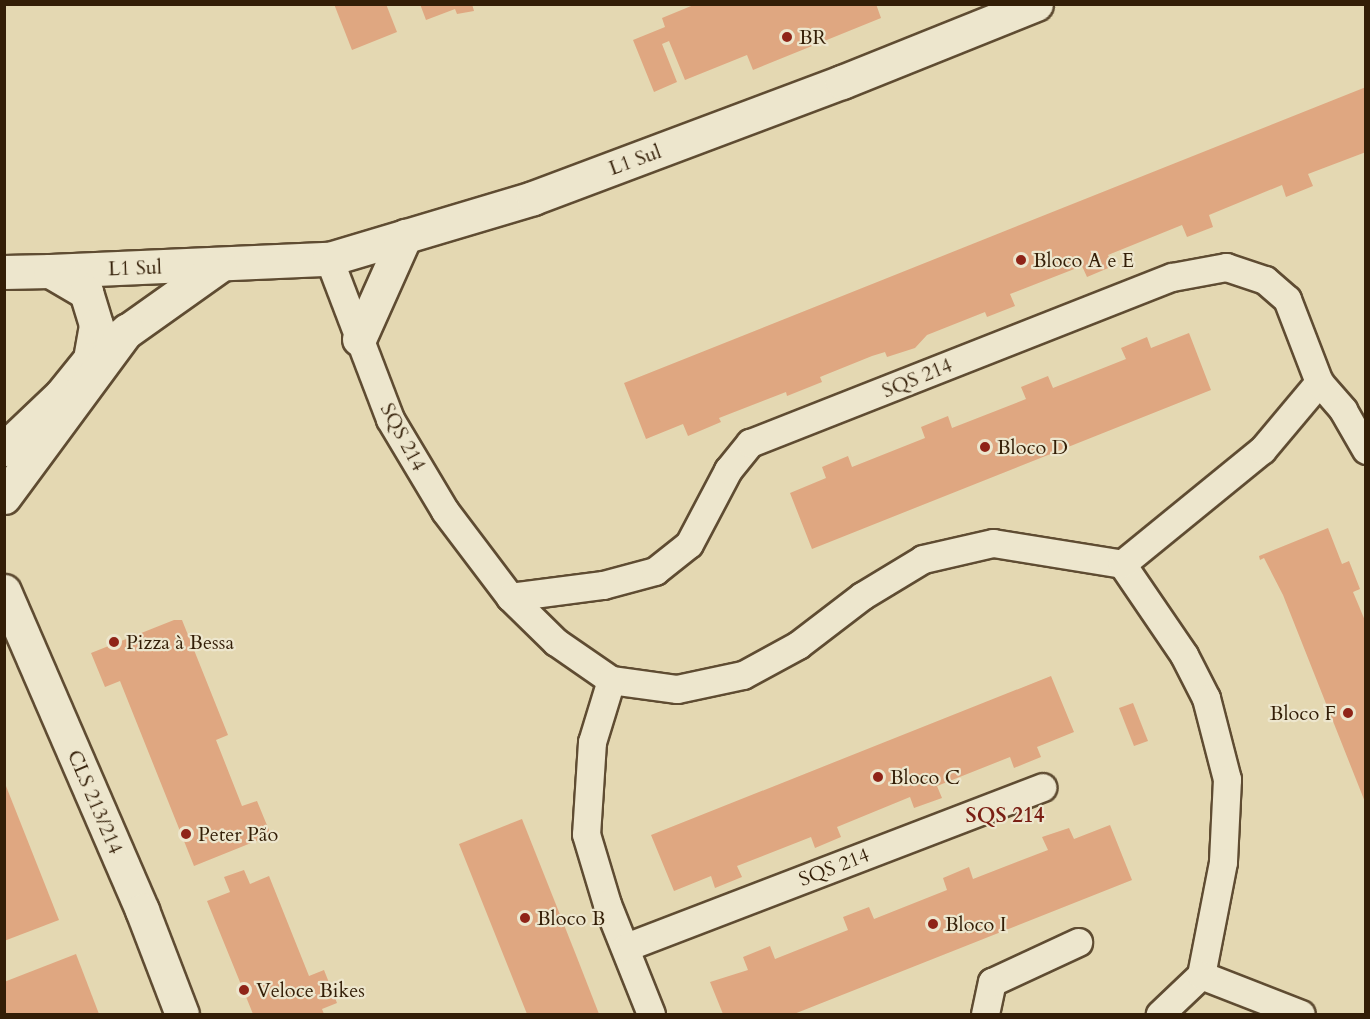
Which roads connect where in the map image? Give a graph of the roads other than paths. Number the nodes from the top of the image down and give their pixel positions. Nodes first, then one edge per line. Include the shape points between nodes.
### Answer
1 (1036, 4) edge
2 (405, 236) junction
3 (329, 259) junction
4 (220, 265) junction
5 (50, 271) junction
6 (4, 272) edge
7 (127, 330) junction
8 (359, 339) junction
9 (90, 359) junction
10 (1319, 382) junction
11 (4, 449) edge
12 (1365, 450) edge
13 (4, 497) edge
14 (1122, 564) junction
15 (4, 591) edge
16 (510, 597) junction
17 (611, 680) junction
18 (1042, 787) dead end
19 (1078, 942) dead end
20 (626, 947) junction
21 (1201, 975) junction
22 (182, 1014) edge
23 (651, 1014) edge
24 (985, 1014) edge
25 (1160, 1014) edge
26 (1301, 1014) edge

1 - 2 street, L1 Sul via 533,198
2 - 3 street, L1 Sul
2 - 8 street
3 - 4 street, L1 Sul
3 - 8 street, SQS 214
4 - 5 street, L1 Sul
4 - 7 street, L1 Sul
5 - 6 street, L1 Sul
5 - 9 street via 86,292 96,325
7 - 9 street, L1 Sul
7 - 13 street
8 - 16 street, SQS 214 via 390,419 445,511
9 - 11 street via 61,396
10 - 12 street, SQS 214 via 1342,410
10 - 14 street via 1262,450
10 - 16 street, SQS 214 via 1287,298 1265,280 1226,267 1172,277 750,443 728,470 689,544 656,571 603,585
14 - 17 street, SQS 214 via 993,543 923,559 862,596 798,645 743,675 677,689
14 - 21 street via 1184,655 1206,698 1227,779 1223,862
15 - 22 street, CLS 213/214 via 142,910
16 - 17 street, SQS 214 via 556,642
17 - 20 street via 592,742 586,834 607,904
18 - 20 street, SQS 214
19 - 24 street via 992,982
20 - 23 street
21 - 25 street
21 - 26 street

